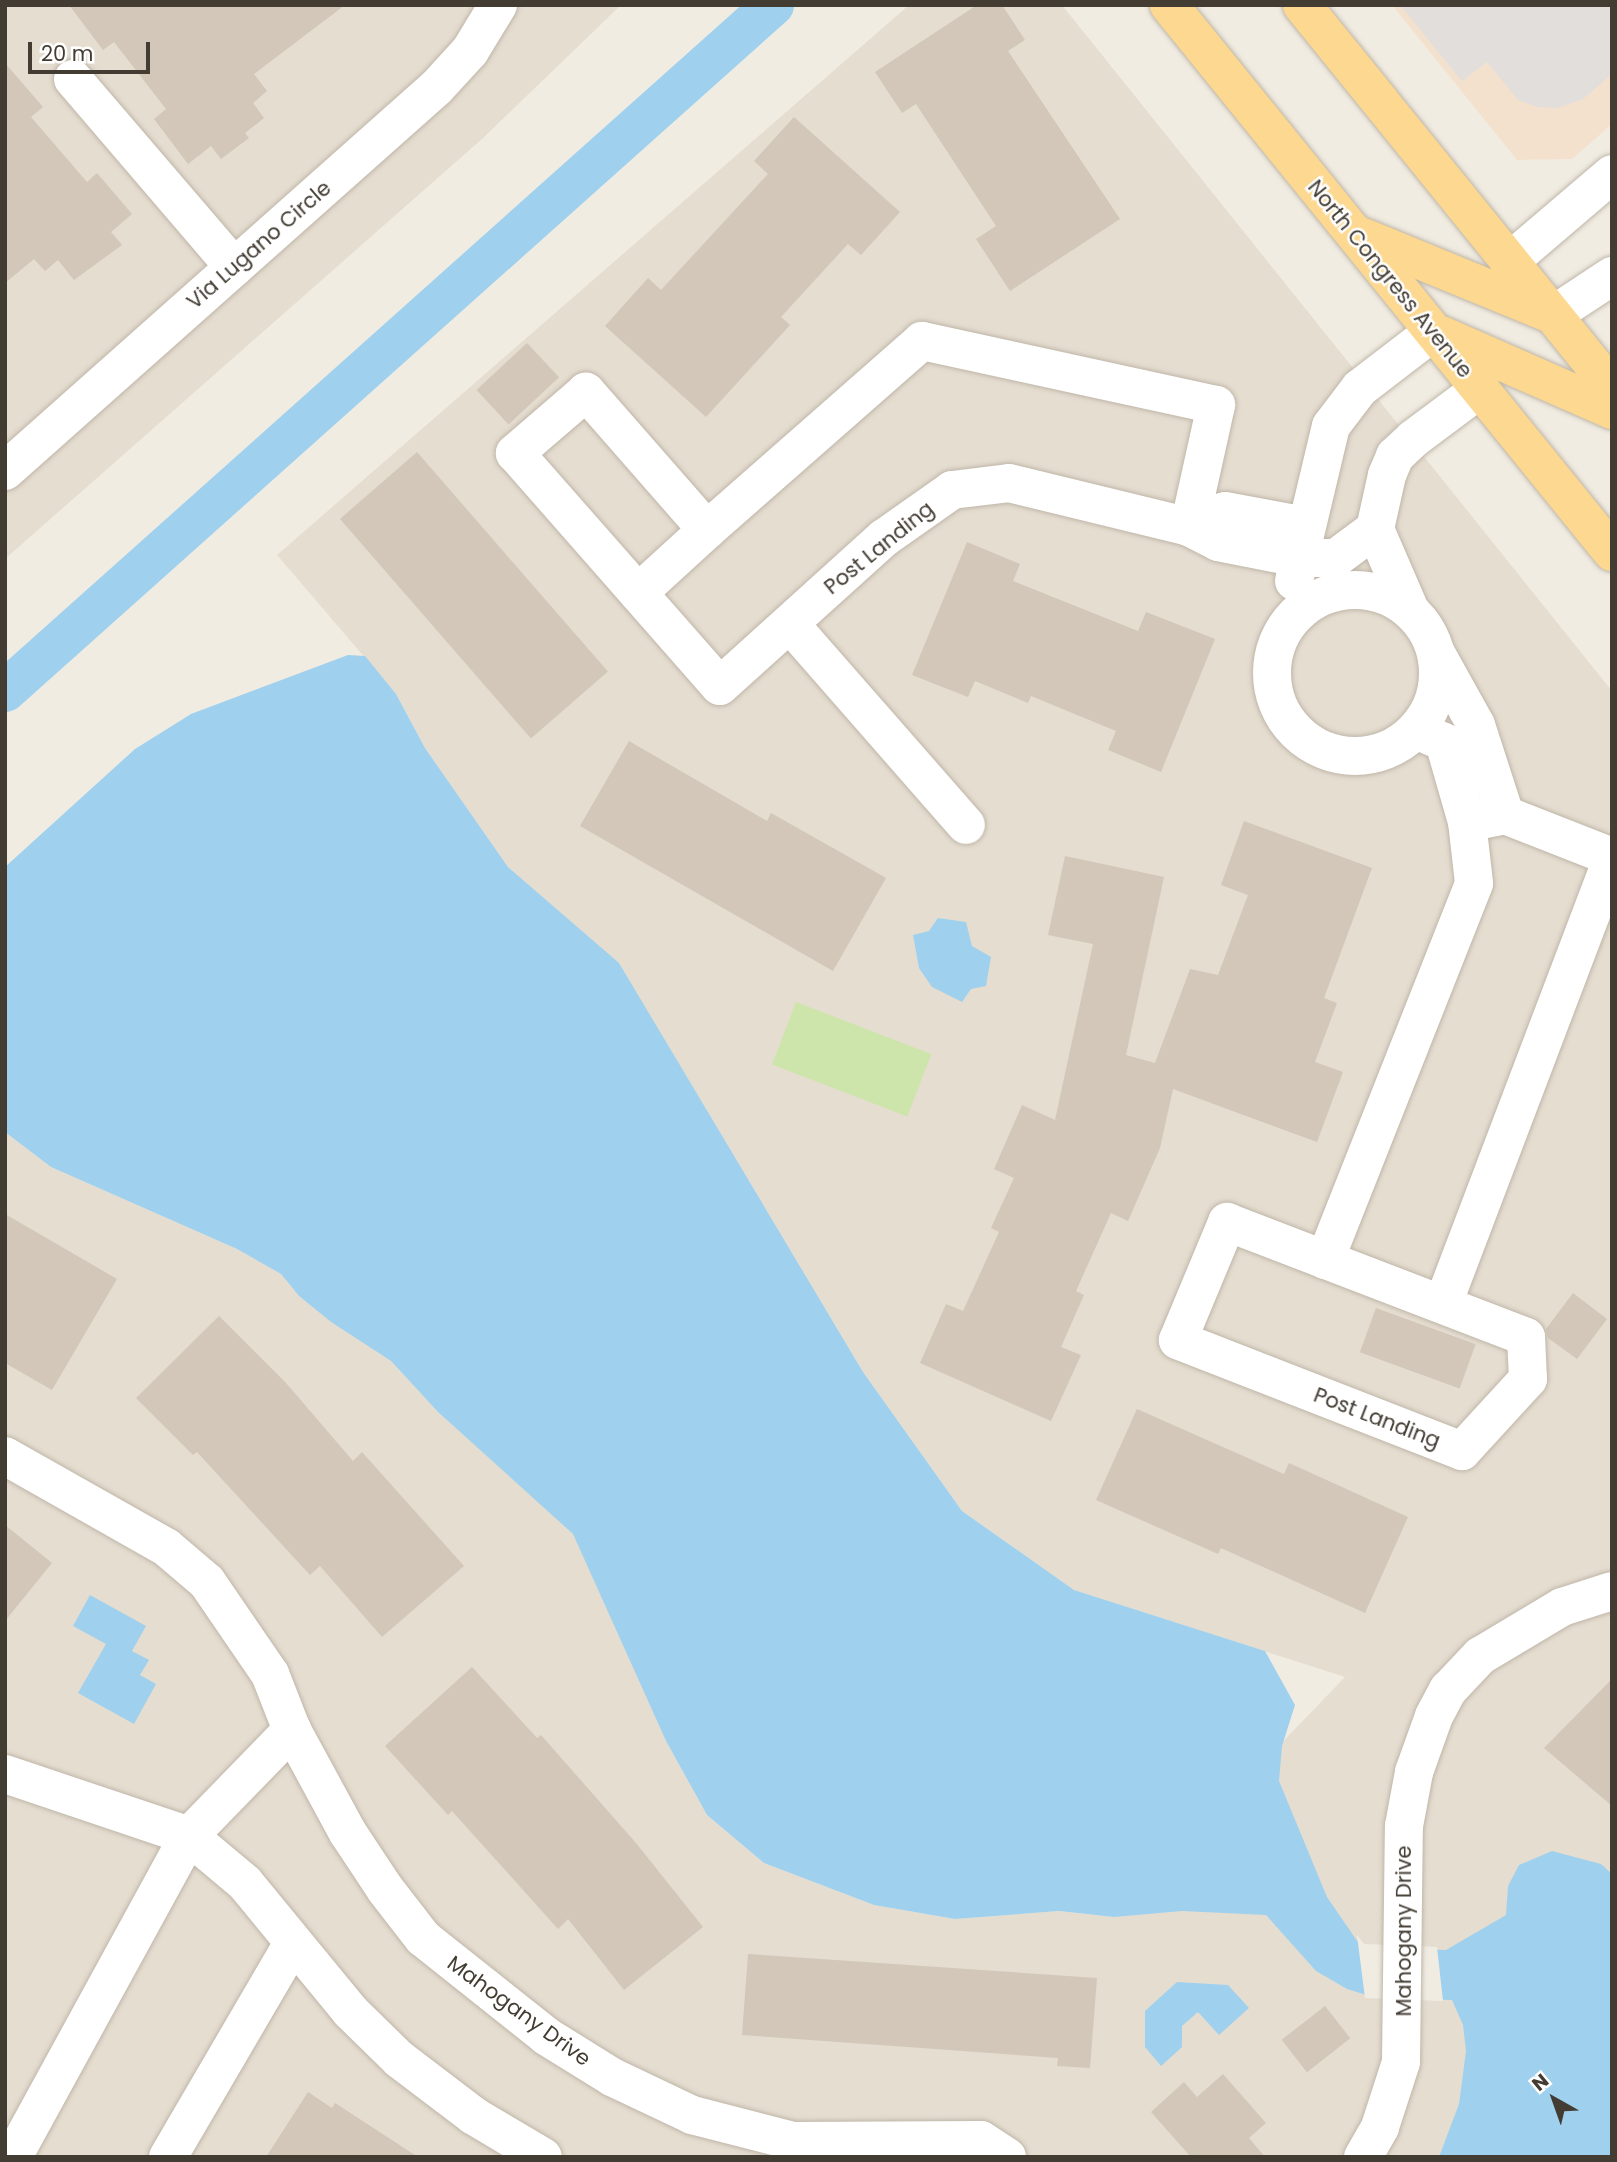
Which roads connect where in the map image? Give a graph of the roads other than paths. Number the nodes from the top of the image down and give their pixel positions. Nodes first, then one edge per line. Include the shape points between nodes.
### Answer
1 (498, 5) edge
2 (1170, 5) edge
3 (1302, 5) edge
4 (73, 79) dead end
5 (1612, 174) edge
6 (1353, 233) junction
7 (1509, 262) junction
8 (234, 267) junction
9 (1612, 276) edge
10 (1553, 315) junction
11 (1433, 332) junction
12 (1612, 388) edge
13 (1480, 389) junction
14 (1612, 411) edge
15 (5, 471) edge
16 (1189, 527) junction
17 (1375, 529) junction
18 (707, 530) junction
19 (1302, 542) junction
20 (1612, 552) edge
21 (638, 593) junction
22 (1410, 610) junction
23 (790, 624) junction
24 (1283, 634) junction
25 (1437, 655) junction
26 (1416, 730) junction
27 (1505, 816) junction
28 (1467, 822) junction
29 (966, 825) dead end
30 (1612, 858) edge
31 (1325, 1260) junction
32 (1443, 1304) junction
33 (5, 1455) edge
34 (1612, 1591) edge
35 (292, 1730) junction
36 (5, 1774) edge
37 (189, 1836) junction
38 (293, 1943) junction
39 (13, 2157) edge
40 (168, 2157) edge
41 (543, 2157) edge
42 (1007, 2157) edge
43 (1363, 2157) edge

1 - 8 street, Via Lugano Circle via 470,51 438,87
2 - 6 main road, North Congress Avenue
3 - 7 main road
4 - 8 street
5 - 7 street
6 - 10 main road
6 - 11 main road, North Congress Avenue
7 - 10 main road
8 - 15 street, Via Lugano Circle
9 - 10 street
10 - 12 main road
11 - 13 main road, North Congress Avenue
11 - 14 main road
11 - 19 street via 1360,388 1331,426
13 - 17 street via 1395,456
13 - 20 main road, North Congress Avenue
16 - 18 street via 1216,405 922,341
16 - 19 street via 1224,511
16 - 23 street, Post Landing via 1010,484 953,490 884,538
17 - 19 street via 1336,558
17 - 22 street
18 - 21 street
18 - 21 street via 586,392 515,453
19 - 24 street
21 - 23 street, Post Landing via 720,686
22 - 24 street via 1387,596 1343,591 1301,610
22 - 25 street via 1427,630
23 - 29 street
24 - 26 street via 1274,655 1272,682 1279,709 1294,731 1316,747 1341,756 1368,756 1394,747
25 - 26 street via 1438,682 1431,708
25 - 27 street via 1476,725
26 - 28 street via 1444,742
27 - 28 street
27 - 30 street
28 - 31 street via 1474,883
30 - 32 street
31 - 32 street, Post Landing
31 - 32 street, Post Landing via 1227,1222 1178,1340 1462,1451 1528,1379 1526,1337
33 - 35 street, Mahogany Drive via 166,1547 207,1582 270,1674
34 - 43 street, Mahogany Drive via 1562,1607 1480,1656 1448,1690 1422,1744 1408,1797 1400,1930 1401,2062 1380,2127
35 - 37 street
35 - 42 street, Mahogany Drive via 348,1833 424,1938 481,1988 612,2077 692,2115 793,2141 981,2140
36 - 37 street
37 - 38 street via 246,1883
37 - 39 street
38 - 40 street
38 - 41 street via 350,2011 399,2059 474,2116

